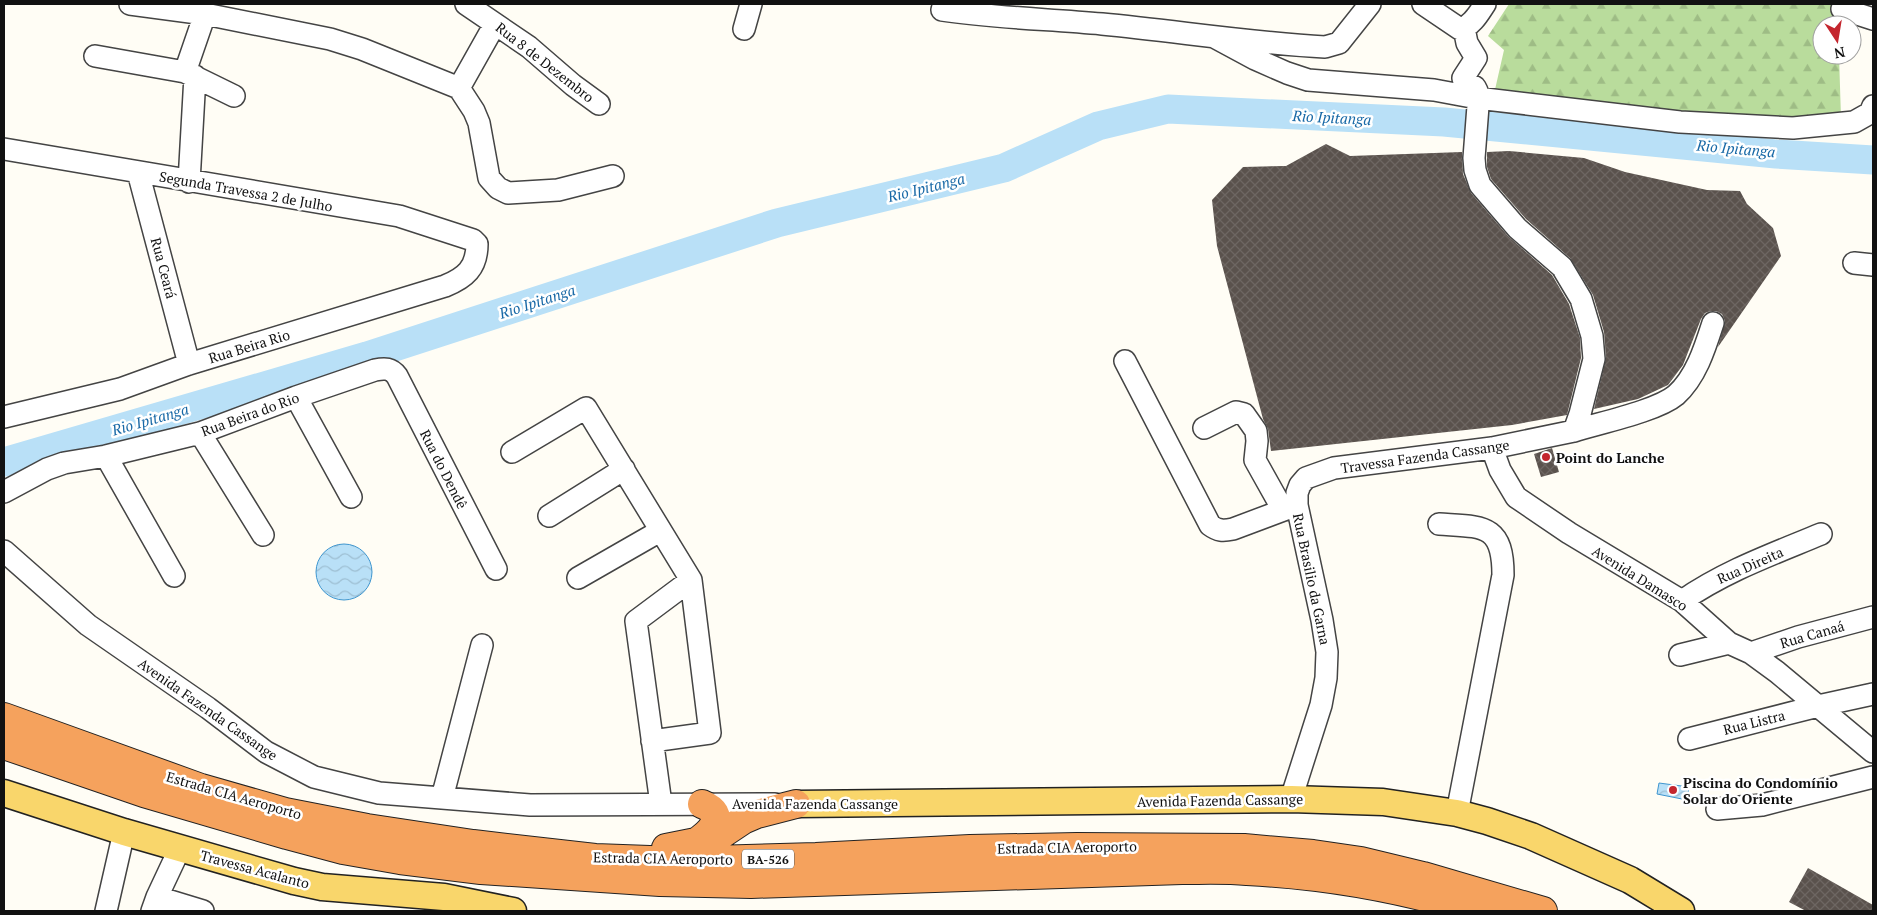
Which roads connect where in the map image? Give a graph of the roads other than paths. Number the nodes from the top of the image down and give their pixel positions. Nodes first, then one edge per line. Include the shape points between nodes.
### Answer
1 (130, 4) edge
2 (466, 4) edge
3 (751, 4) edge
4 (1370, 4) edge
5 (1423, 4) edge
6 (1486, 4) edge
7 (1842, 9) dead end
8 (942, 10) dead end
9 (205, 14) junction
10 (1873, 19) edge
11 (495, 24) junction
12 (1464, 28) junction
13 (744, 29) dead end
14 (1216, 38) junction
15 (95, 56) dead end
16 (190, 74) junction
17 (460, 88) junction
18 (234, 96) dead end
19 (1477, 102) junction
20 (599, 104) dead end
21 (1873, 106) edge
22 (4, 149) edge
23 (138, 172) junction
24 (613, 176) dead end
25 (189, 182) junction
26 (477, 251) joint
27 (1713, 324) dead end
28 (1125, 361) dead end
29 (189, 364) junction
30 (391, 370) joint
31 (296, 397) junction
32 (4, 416) edge
33 (1204, 428) dead end
34 (1574, 431) junction
35 (200, 433) junction
36 (1492, 448) junction
37 (512, 452) dead end
38 (106, 456) junction
39 (624, 469) junction
40 (4, 492) edge
41 (351, 497) dead end
42 (1290, 507) junction
43 (549, 516) dead end
44 (1439, 524) dead end
45 (660, 531) junction
46 (1821, 534) dead end
47 (263, 535) dead end
48 (4, 551) edge
49 (496, 569) dead end
50 (174, 576) dead end
51 (578, 578) dead end
52 (691, 580) junction
53 (1682, 601) junction
54 (1873, 617) edge
55 (1730, 643) junction
56 (482, 645) dead end
57 (1751, 653) junction
58 (1680, 655) dead end
59 (1873, 694) edge
60 (1818, 706) junction
61 (4, 717) edge
62 (1689, 739) dead end
63 (652, 742) junction
64 (4, 745) edge
65 (1873, 752) edge
66 (1873, 777) edge
67 (4, 793) edge
68 (442, 798) junction
69 (1291, 798) junction
70 (660, 804) junction
71 (702, 804) junction
72 (796, 804) junction
73 (1717, 809) dead end
74 (1457, 813) junction
75 (124, 832) junction
76 (695, 843) junction
77 (180, 848) junction
78 (594, 858) junction
79 (155, 904) edge
80 (441, 904) edge
81 (106, 911) edge
82 (203, 911) edge
83 (513, 911) edge
84 (1475, 911) edge
85 (1543, 911) edge
86 (1681, 911) edge

1 - 9 street
2 - 11 street, Rua 8 de Dezembro
3 - 13 street
4 - 14 street via 1347,35 1333,46
5 - 12 street via 1456,27
6 - 12 street
7 - 10 street
8 - 14 street
9 - 16 street
9 - 17 street via 330,39
11 - 17 street
11 - 20 street, Rua 8 de Dezembro
12 - 19 street via 1467,43 1476,58 1463,80 1475,87
14 - 19 street via 1255,59 1308,80 1434,90
15 - 16 street
16 - 18 street
16 - 25 street
17 - 24 street via 479,123 489,178 508,193 558,190
19 - 21 street via 1680,122 1792,128 1854,122 1870,113
19 - 34 street via 1474,158 1480,185 1517,228 1562,267 1581,299 1592,336 1594,359
22 - 23 street, Segunda Travessa 2 de Julho
23 - 25 street, Segunda Travessa 2 de Julho
23 - 29 street, Rua Ceará
25 - 26 street, Segunda Travessa 2 de Julho via 399,216 473,240
26 - 29 street, Rua Beira Rio via 472,268 453,283
27 - 34 street, Travessa Fazenda Cassange via 1704,352 1675,395 1650,408
28 - 42 street via 1210,525 1224,531
29 - 32 street, Rua Beira Rio via 120,388
30 - 31 street, Rua Beira do Rio via 375,370
30 - 49 street, Rua do Dendê via 397,376
31 - 35 street, Rua Beira do Rio
31 - 41 street
33 - 42 street via 1236,412 1244,414 1256,431 1255,460
34 - 36 street, Travessa Fazenda Cassange
35 - 38 street, Rua Beira do Rio
35 - 47 street
36 - 42 street, Travessa Fazenda Cassange via 1334,468 1306,478
36 - 53 street, Avenida Damasco via 1516,497
37 - 39 street via 586,408
38 - 40 street, Rua Beira do Rio via 47,469
38 - 50 street
39 - 43 street
39 - 45 street
42 - 69 street, Rua Brasilio da Garna via 1322,620 1327,652 1321,705
44 - 74 street via 1476,527 1490,532 1499,545 1503,560 1503,575
45 - 51 street
45 - 52 street
46 - 53 street, Rua Direita via 1738,568 1704,585
48 - 68 street, Avenida Fazenda Cassange via 88,625 266,752 314,777 336,783 379,793
52 - 63 street via 636,621
52 - 63 street via 710,733
53 - 55 street, Avenida Damasco
54 - 57 street, Rua Canaá via 1805,634
55 - 57 street, Avenida Damasco
55 - 58 street
56 - 68 street
57 - 60 street, Avenida Damasco
59 - 60 street, Rua Listra
60 - 62 street, Rua Listra
60 - 65 street, Avenida Damasco
61 - 78 highway, Estrada CIA Aeroporto / BA-526 via 201,788 284,812 473,844
63 - 70 street
64 - 84 highway, Estrada CIA Aeroporto / BA-526 via 144,793 343,850 481,870 650,882 751,884 1246,870 1342,880 1424,896
66 - 73 street via 1762,805
67 - 75 main road, Travessa Acalanto
68 - 70 street, Avenida Fazenda Cassange via 530,805
69 - 72 main road, Avenida Fazenda Cassange
69 - 74 main road, Avenida Fazenda Cassange via 1383,802
70 - 71 street, Avenida Fazenda Cassange
71 - 72 street, Avenida Fazenda Cassange
71 - 76 highway via 716,813 716,819 714,826
72 - 76 highway via 757,814 719,836
74 - 86 main road, Avenida Fazenda Cassange via 1531,836 1621,876
75 - 77 main road, Travessa Acalanto
75 - 81 street
76 - 78 highway
77 - 79 street
77 - 80 main road, Travessa Acalanto via 322,887
78 - 85 highway, Estrada CIA Aeroporto / BA-526 via 677,861 970,849 1244,848 1361,861
79 - 82 street
80 - 83 main road, Travessa Acalanto

